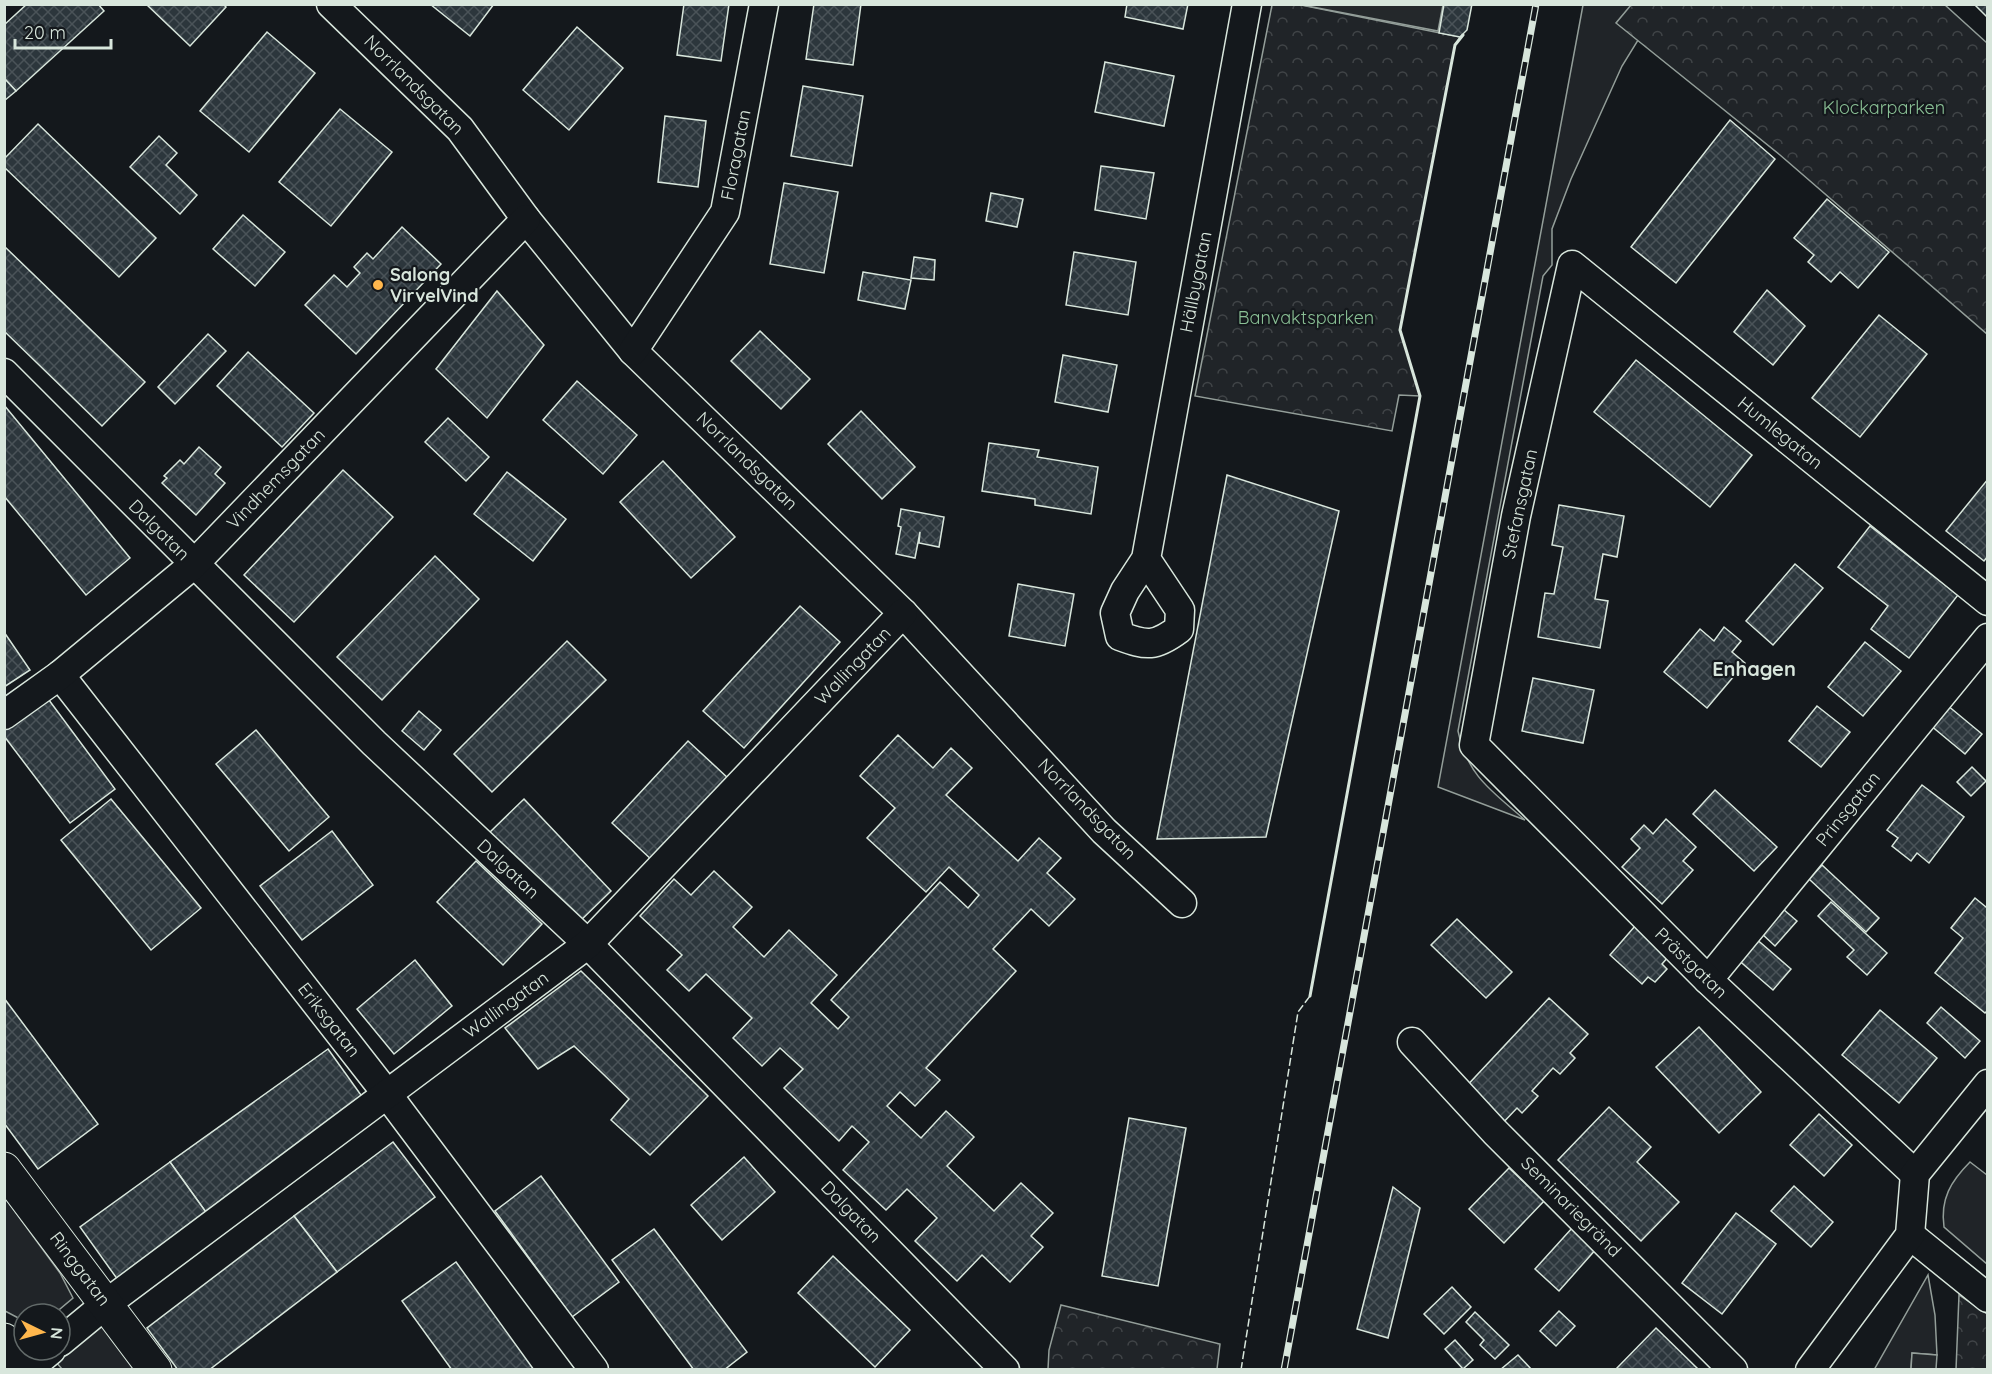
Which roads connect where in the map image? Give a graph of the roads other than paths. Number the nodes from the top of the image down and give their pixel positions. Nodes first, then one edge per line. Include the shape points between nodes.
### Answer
1 (330, 4) edge
2 (764, 4) edge
3 (1247, 4) edge
4 (526, 219) junction
5 (1572, 265) joint
6 (633, 351) junction
7 (4, 373) edge
8 (1146, 559) dead end
9 (194, 565) junction
10 (1988, 601) edge
11 (903, 613) junction
12 (1988, 638) edge
13 (60, 675) junction
14 (4, 715) edge
15 (1474, 746) joint
16 (1182, 903) dead end
17 (588, 944) junction
18 (1708, 980) junction
19 (1412, 1042) dead end
20 (1988, 1084) edge
21 (387, 1094) junction
22 (4, 1169) edge
23 (1915, 1174) junction
24 (1910, 1235) junction
25 (1988, 1298) edge
26 (106, 1304) junction
27 (72, 1332) edge
28 (4, 1340) edge
29 (27, 1370) edge
30 (155, 1370) edge
31 (594, 1370) edge
32 (1005, 1370) edge
33 (1733, 1370) edge
34 (1810, 1370) edge

1 - 4 street, Norrlandsgatan via 460,129
2 - 6 street, Floragatan via 725,212
3 - 8 street, Hällbygatan
4 - 6 street, Norrlandsgatan
4 - 9 street, Vindhemsgatan
5 - 10 street, Humlegatan
5 - 15 street, Stefansgatan via 1516,516
6 - 11 street, Norrlandsgatan
7 - 9 street, Dalgatan
9 - 13 street, Vindhemsgatan
9 - 17 street, Dalgatan
11 - 16 street, Norrlandsgatan via 1104,831
11 - 17 street, Wallingatan
12 - 18 street, Prinsgatan
13 - 14 street, Vindhemsgatan
13 - 21 street, Eriksgatan
15 - 18 street, Prästgatan
17 - 21 street, Wallingatan
17 - 32 street, Dalgatan
18 - 23 street, Prästgatan
19 - 33 street, Seminariegränd via 1495,1132
20 - 23 street
21 - 26 street, Wallingatan
21 - 31 street, Eriksgatan
22 - 26 street, Ringgatan
23 - 24 street
24 - 25 street
24 - 34 street
26 - 27 street, Wallingatan
26 - 30 street, Ringgatan
28 - 29 street

